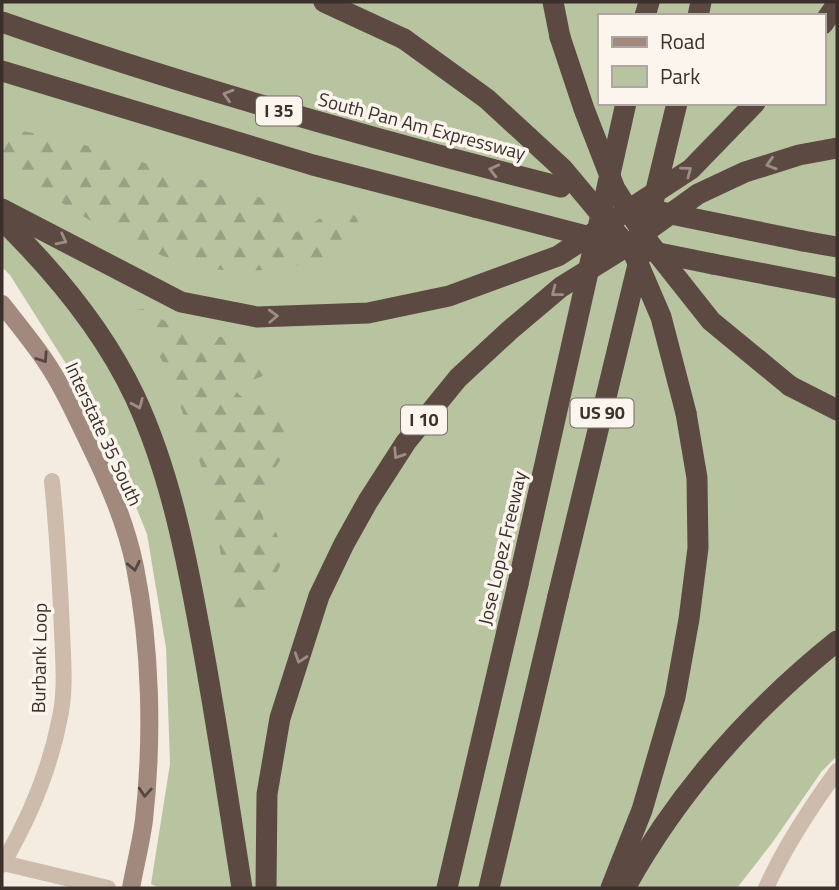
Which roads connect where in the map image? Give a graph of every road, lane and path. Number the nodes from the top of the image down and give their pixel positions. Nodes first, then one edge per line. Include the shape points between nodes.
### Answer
1 (324, 2) edge
2 (553, 2) edge
3 (837, 4) edge
4 (825, 21) edge
5 (2, 22) edge
6 (2, 71) edge
7 (626, 105) edge
8 (677, 105) edge
9 (753, 105) edge
10 (837, 148) edge
11 (2, 209) edge
12 (2, 220) edge
13 (837, 247) edge
14 (837, 288) edge
15 (2, 304) edge
16 (837, 410) edge
17 (52, 481) dead end
18 (837, 641) edge
19 (837, 771) edge
20 (2, 864) edge
21 (108, 888) edge
22 (131, 888) edge
23 (242, 888) edge
24 (266, 888) edge
25 (446, 888) edge
26 (489, 888) edge
27 (611, 888) edge
28 (625, 888) edge
29 (766, 888) edge

1 - 27 highway, bridge via 404,39 487,99 563,169 634,254 661,317 697,478 698,548 675,697 642,810
2 - 16 highway, bridge via 584,110 615,188 650,244 711,321 790,386
3 - 4 highway
13 -> 5 highway, South Pan Am Expressway / I 35, bridge via 638,207 418,150 196,86
6 - 14 highway, I 35, bridge via 313,165 668,256
7 - 25 highway, Jose Lopez Freeway / US 90, bridge
8 - 26 highway, US 90, bridge
11 -> 9 highway via 181,302 257,317 368,313 449,296 558,256 691,169
10 -> 24 highway, I 10 via 745,172 698,194 561,288 510,330 458,378 406,442 368,501 319,596 280,718 267,794
12 -> 23 highway via 58,279 115,360 163,466 188,570
15 -> 22 main road, Interstate 35 South via 44,358 69,401 106,478 134,564 147,661 149,736 144,821
17 - 20 street, Burbank Loop via 62,632 61,715 27,821
18 - 28 highway via 773,696 708,766 669,816
19 - 29 street via 814,802
20 - 21 street

